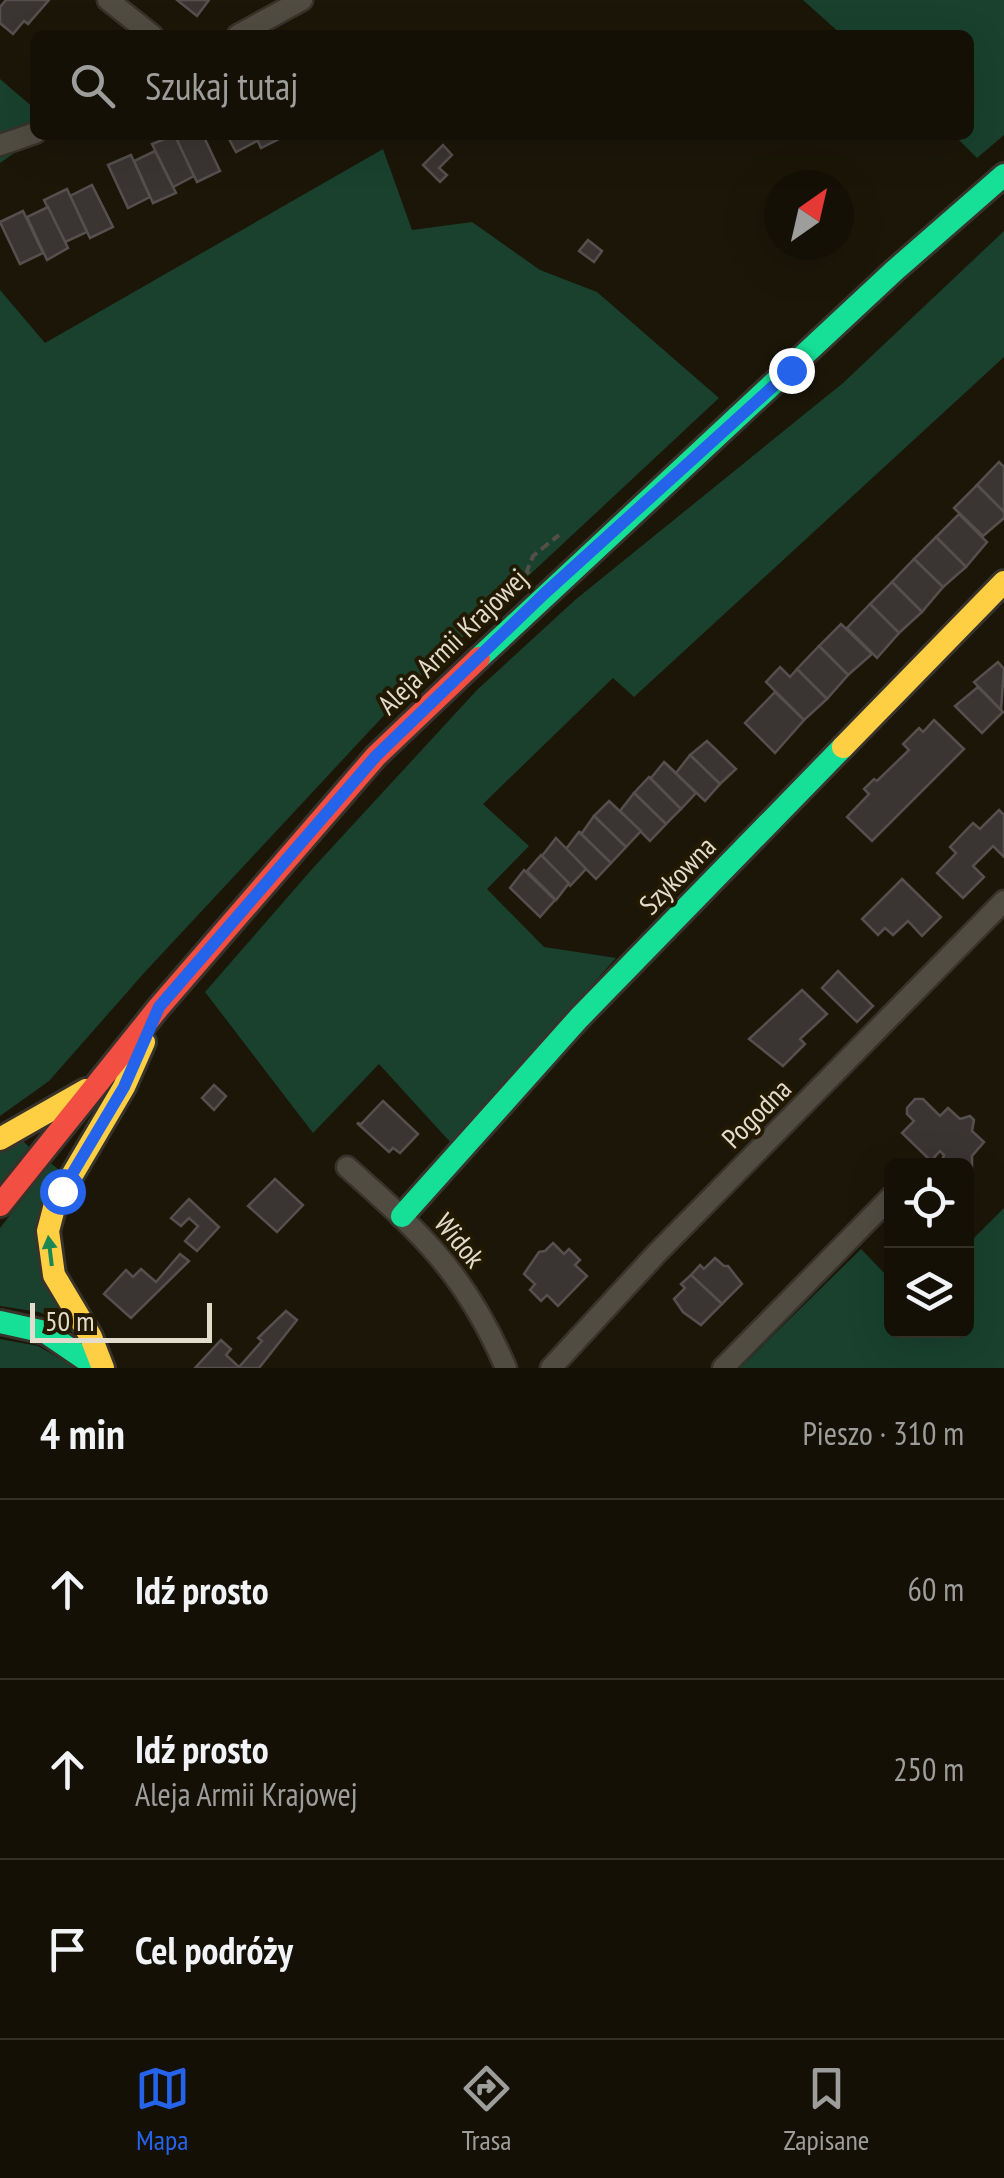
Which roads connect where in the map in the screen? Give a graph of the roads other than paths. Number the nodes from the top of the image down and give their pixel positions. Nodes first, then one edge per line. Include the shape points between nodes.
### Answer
1 (108, 0) edge
2 (302, 0) edge
3 (146, 30) edge
4 (247, 30) edge
5 (30, 135) edge
6 (0, 145) edge
7 (1004, 175) edge
8 (1004, 582) edge
9 (1004, 901) edge
10 (159, 1007) junction
11 (94, 1087) junction
12 (0, 1139) edge
13 (348, 1167) dead end
14 (884, 1204) edge
15 (0, 1205) edge
16 (402, 1216) junction
17 (0, 1322) edge
18 (101, 1368) edge
19 (506, 1368) edge
20 (551, 1368) edge
21 (724, 1368) edge

1 - 3 street
2 - 4 street
5 - 6 street
7 - 10 main road, Aleja Armii Krajowej via 465,668 376,756
8 - 16 main road, Szykowna via 580,1018
9 - 20 street, Pogodna
10 - 11 main road, Aleja Armii Krajowej
18 -> 10 main road via 54,1275 48,1231 55,1204 124,1087
11 - 12 main road
11 - 15 main road, Aleja Armii Krajowej
13 - 16 street, Widok
14 - 21 street
16 - 19 street, Widok via 471,1296
17 - 18 main road via 45,1332

